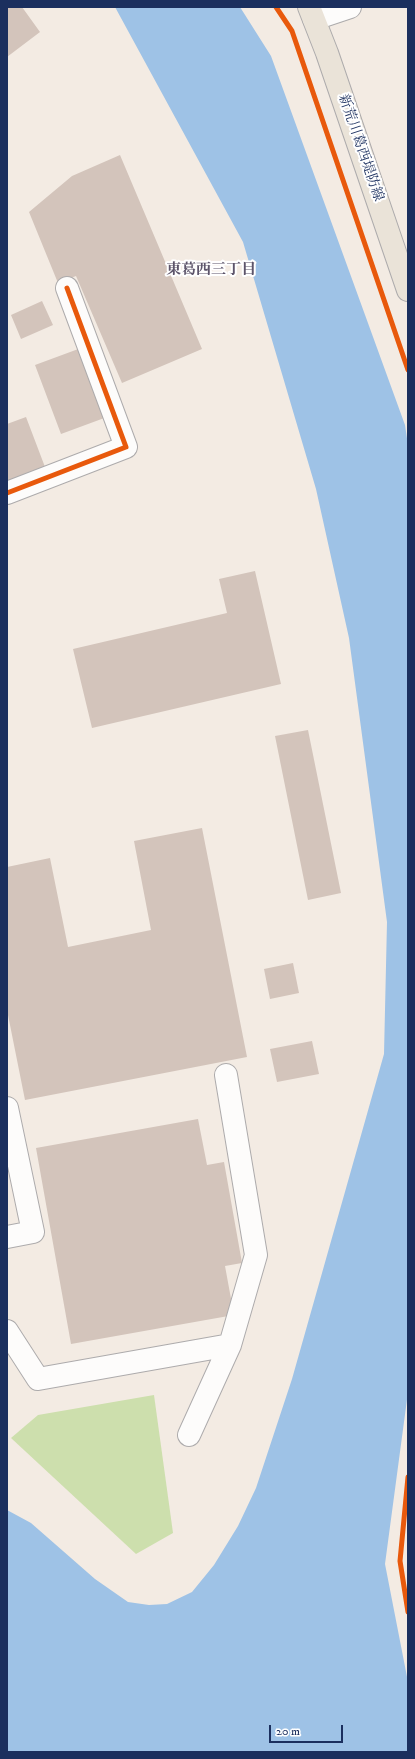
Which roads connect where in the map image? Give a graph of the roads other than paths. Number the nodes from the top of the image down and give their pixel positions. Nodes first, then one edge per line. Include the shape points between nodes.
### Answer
1 (350, 7) edge
2 (311, 13) edge
3 (67, 288) dead end
4 (408, 290) edge
5 (7, 493) edge
6 (226, 1075) dead end
7 (7, 1108) edge
8 (7, 1237) edge
9 (7, 1331) edge
10 (230, 1345) junction
11 (189, 1435) dead end

1 - 2 street
2 - 4 main road, 新荒川葛西堤防線
3 - 5 street via 126,447
6 - 10 street via 256,1255
7 - 8 street via 33,1232
9 - 10 street via 38,1379
10 - 11 street

